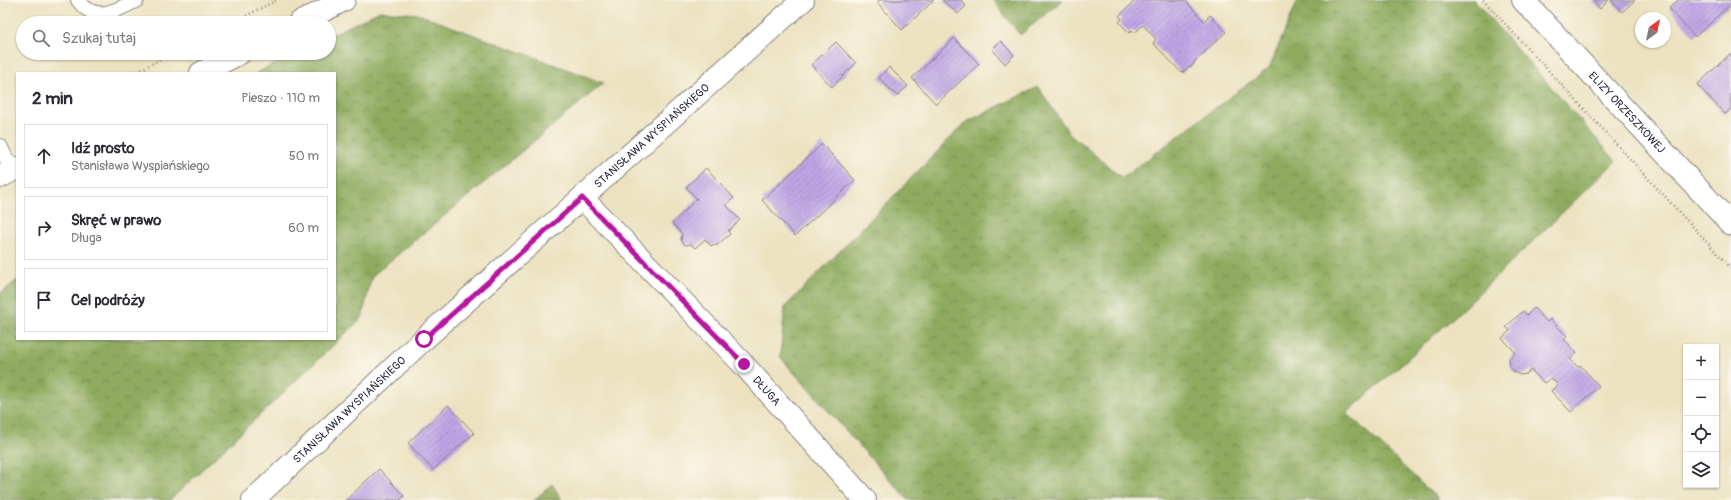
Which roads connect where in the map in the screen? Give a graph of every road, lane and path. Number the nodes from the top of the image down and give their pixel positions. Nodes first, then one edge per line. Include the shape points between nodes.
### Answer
1 (78, 0) edge
2 (136, 0) edge
3 (277, 0) edge
4 (344, 0) edge
5 (803, 0) edge
6 (1483, 0) edge
7 (1523, 0) edge
8 (246, 16) edge
9 (313, 16) edge
10 (159, 60) edge
11 (227, 60) edge
12 (136, 72) edge
13 (204, 72) edge
14 (0, 146) edge
15 (10, 171) edge
16 (582, 198) junction
17 (1731, 224) edge
18 (1731, 268) edge
19 (253, 500) edge
20 (865, 500) edge

1 - 2 lane via 84,8 97,14 112,13
3 - 8 path
4 - 9 street
5 - 16 street, STANISŁAWA WYSPIAŃSKIEGO
6 - 18 path
7 - 17 street, ELIZY ORZESZKOWEJ
10 - 12 path
11 - 13 street
14 - 15 lane
16 - 19 street, STANISŁAWA WYSPIAŃSKIEGO via 424,339
16 - 20 street, DŁUGA via 744,364

